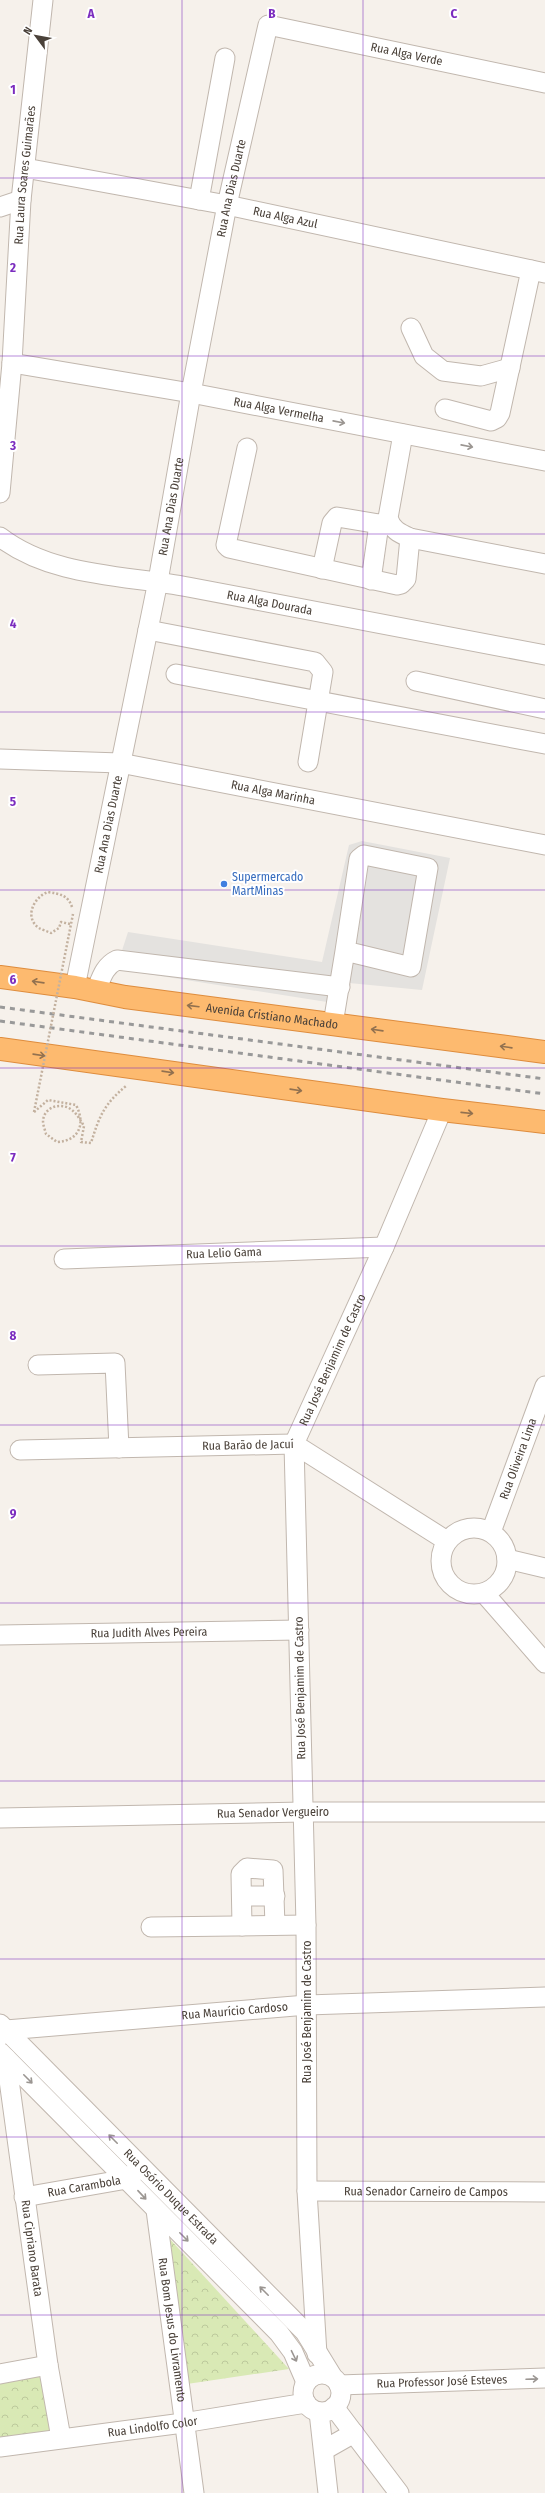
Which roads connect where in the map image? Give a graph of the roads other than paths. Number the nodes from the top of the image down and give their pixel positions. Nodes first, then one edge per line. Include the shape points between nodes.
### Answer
1 (43, 0) edge
2 (268, 25) joint
3 (225, 58) dead end
4 (545, 83) edge
5 (25, 168) junction
6 (21, 200) junction
7 (199, 200) junction
8 (227, 204) junction
9 (0, 207) edge
10 (538, 272) edge
11 (411, 328) dead end
12 (12, 363) junction
13 (510, 368) junction
14 (191, 393) junction
15 (445, 409) dead end
16 (403, 434) junction
17 (248, 448) dead end
18 (545, 461) edge
19 (0, 493) edge
20 (385, 525) junction
21 (0, 537) edge
22 (410, 538) junction
23 (545, 564) edge
24 (322, 569) junction
25 (371, 580) junction
26 (158, 581) junction
27 (148, 630) junction
28 (545, 655) edge
29 (176, 674) dead end
30 (416, 681) dead end
31 (317, 701) junction
32 (545, 709) edge
33 (545, 744) edge
34 (0, 759) edge
35 (308, 762) dead end
36 (120, 763) junction
37 (545, 845) edge
38 (345, 950) junction
39 (0, 977) edge
40 (75, 987) junction
41 (340, 987) junction
42 (96, 991) junction
43 (333, 1024) junction
44 (0, 1049) edge
45 (545, 1052) edge
46 (442, 1110) junction
47 (545, 1122) edge
48 (384, 1246) junction
49 (64, 1259) dead end
50 (38, 1365) dead end
51 (545, 1386) edge
52 (294, 1444) junction
53 (119, 1448) junction
54 (20, 1450) dead end
55 (491, 1532) junction
56 (447, 1541) junction
57 (507, 1559) junction
58 (545, 1568) edge
59 (484, 1593) junction
60 (298, 1630) junction
61 (0, 1634) edge
62 (545, 1663) edge
63 (303, 1812) junction
64 (545, 1812) edge
65 (0, 1818) edge
66 (243, 1896) junction
67 (275, 1896) junction
68 (275, 1925) junction
69 (306, 1925) junction
70 (242, 1926) junction
71 (151, 1927) dead end
72 (545, 1997) edge
73 (307, 2005) junction
74 (2, 2030) edge
75 (3, 2055) edge
76 (134, 2173) junction
77 (307, 2191) junction
78 (545, 2192) edge
79 (170, 2196) junction
80 (24, 2197) junction
81 (156, 2210) junction
82 (313, 2297) junction
83 (292, 2319) junction
84 (279, 2333) junction
85 (317, 2354) junction
86 (48, 2365) junction
87 (0, 2374) edge
88 (545, 2378) edge
89 (335, 2381) junction
90 (306, 2382) junction
91 (320, 2407) junction
92 (183, 2423) junction
93 (354, 2433) junction
94 (61, 2438) junction
95 (0, 2447) edge
96 (324, 2450) junction
97 (194, 2493) edge
98 (328, 2493) edge
99 (400, 2493) edge

1 - 5 street, Rua Laura Soares Guimarães
2 - 4 street, Rua Alga Verde
2 - 8 street, Rua Ana Dias Duarte
3 - 7 street
5 - 6 street, Rua Laura Soares Guimarães
5 - 7 street, Rua Alga Azul
6 - 9 street
6 - 12 street, Rua Laura Soares Guimarães
7 - 8 street, Rua Alga Azul
8 - 10 street, Rua Alga Azul
8 - 14 street, Rua Ana Dias Duarte
10 - 13 street
11 - 13 street via 424,356 443,371 482,376
12 - 14 street, Rua Alga Vermelha
12 - 19 street, Rua Laura Soares Guimarães
13 - 15 street via 497,418 491,421
14 -> 16 street, Rua Alga Vermelha
14 - 26 street, Rua Ana Dias Duarte
16 -> 18 street, Rua Alga Vermelha
16 - 20 street
17 - 24 street via 226,545 233,550
20 - 22 street
20 - 24 street via 337,517 333,520
20 - 25 street
21 - 26 street, Rua Alga Dourada via 19,551 56,566
22 - 23 street
22 - 25 street via 406,579 401,584
24 - 25 street
26 - 27 street, Rua Ana Dias Duarte
26 - 28 street, Rua Alga Dourada
27 - 31 street via 315,662 323,672
27 - 36 street, Rua Ana Dias Duarte
29 - 31 street
30 - 32 street
31 - 33 street
31 - 35 street
34 - 36 street, Rua Alga Marinha
36 - 37 street, Rua Alga Marinha
36 - 40 street, Rua Ana Dias Duarte
38 - 38 street via 361,856 428,868 411,968
38 - 41 street
40 -> 39 highway, Avenida Cristiano Machado
40 - 42 highway, Avenida Cristiano Machado
41 - 42 street via 117,960 110,963 105,970
41 - 43 street
43 -> 42 highway, Avenida Cristiano Machado
45 -> 43 highway, Avenida Cristiano Machado
44 -> 46 highway
46 -> 47 highway
46 - 48 street, Rua José Benjamim de Castro
48 - 49 street, Rua Lelio Gama
48 - 52 street, Rua José Benjamim de Castro
50 - 53 street via 115,1363
51 - 55 street, Rua Oliveira Lima
52 - 53 street, Rua Barão de Jacuí
52 - 56 street, Rua Barão de Jacuí
52 - 60 street, Rua José Benjamim de Castro
53 - 54 street, Rua Barão de Jacuí
55 - 56 street via 472,1527 454,1534
55 - 57 street via 502,1544
56 - 59 street via 440,1561 447,1581 464,1593
57 - 58 street
57 - 59 street via 506,1570 501,1580 494,1588
59 - 62 street
60 - 61 street, Rua Judith Alves Pereira
60 - 63 street, Rua José Benjamim de Castro
63 - 64 street, Rua Senador Vergueiro
63 - 65 street, Rua Senador Vergueiro
63 - 69 street, Rua José Benjamim de Castro
66 - 67 street
66 - 67 street via 241,1874 247,1868 270,1868 275,1873
66 - 70 street
67 - 68 street
68 - 69 street
68 - 70 street
69 - 73 street, Rua José Benjamim de Castro
70 - 71 street
72 - 73 street, Rua Maurício Cardoso
73 - 74 street, Rua Maurício Cardoso
73 - 77 street, Rua José Benjamim de Castro
76 -> 74 street, Rua Osório Duque Estrada
75 -> 76 street, Rua Osório Duque Estrada
75 - 80 street, Rua Cipriano Barata
76 - 79 street, Rua Osório Duque Estrada
76 - 80 street, Rua Carambola
76 -> 81 street, Rua Osório Duque Estrada
77 - 78 street, Rua Senador Carneiro de Campos
77 - 82 street, Rua José Benjamim de Castro
79 - 81 street
83 -> 79 street, Rua Osório Duque Estrada
80 - 86 street, Rua Cipriano Barata
81 -> 84 street, Rua Osório Duque Estrada
81 - 92 street, Rua Bom Jesus do Livramento
82 - 83 street
82 - 85 street, Rua José Benjamim de Castro
83 - 84 street
83 - 85 street, Rua Osório Duque Estrada via 305,2332
84 -> 90 street, Rua Osório Duque Estrada via 293,2352
85 - 89 street, Rua Osório Duque Estrada
86 - 87 street
86 - 94 street, Rua Cipriano Barata
89 -> 88 street, Rua Professor José Esteves
89 - 90 street via 315,2375
89 - 91 street via 340,2399
90 - 91 street via 302,2392
91 - 92 street, Rua Lindolfo Color
91 - 93 street
91 - 96 street
92 - 94 street, Rua Lindolfo Color
92 - 97 street, Rua Bom Jesus do Livramento
93 - 96 street
93 - 99 street
94 - 95 street, Rua Lindolfo Color
96 - 98 street

